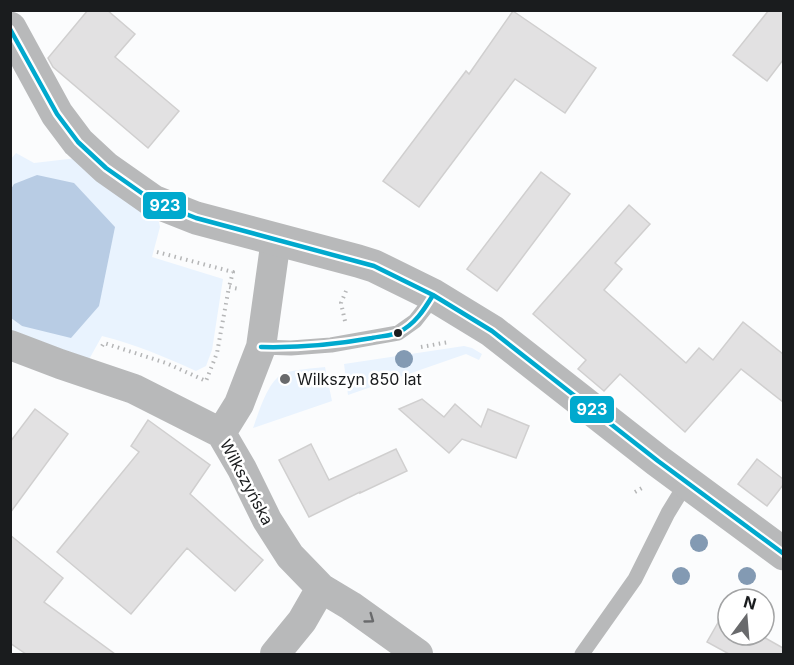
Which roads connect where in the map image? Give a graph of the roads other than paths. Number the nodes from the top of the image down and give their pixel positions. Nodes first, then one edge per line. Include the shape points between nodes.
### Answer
1 (10, 28) edge
2 (276, 239) junction
3 (433, 295) junction
4 (10, 345) edge
5 (261, 347) junction
6 (221, 433) junction
7 (687, 482) junction
8 (783, 554) edge
9 (321, 588) junction
10 (275, 654) edge
11 (418, 654) edge
12 (582, 654) edge

1 - 2 street via 57,114 78,142 106,168 153,201 196,218
2 - 3 street via 374,266
2 - 5 street
3 - 5 lane via 415,321 398,333 331,345
3 - 7 street via 492,331
4 - 6 street, Wilkszyńska via 134,389
5 - 6 street via 239,404
6 - 9 street, Wilkszyńska via 290,556
7 - 8 street
7 - 12 lane via 635,579
9 - 10 street via 302,621
9 -> 11 street, Wilkszyńska

